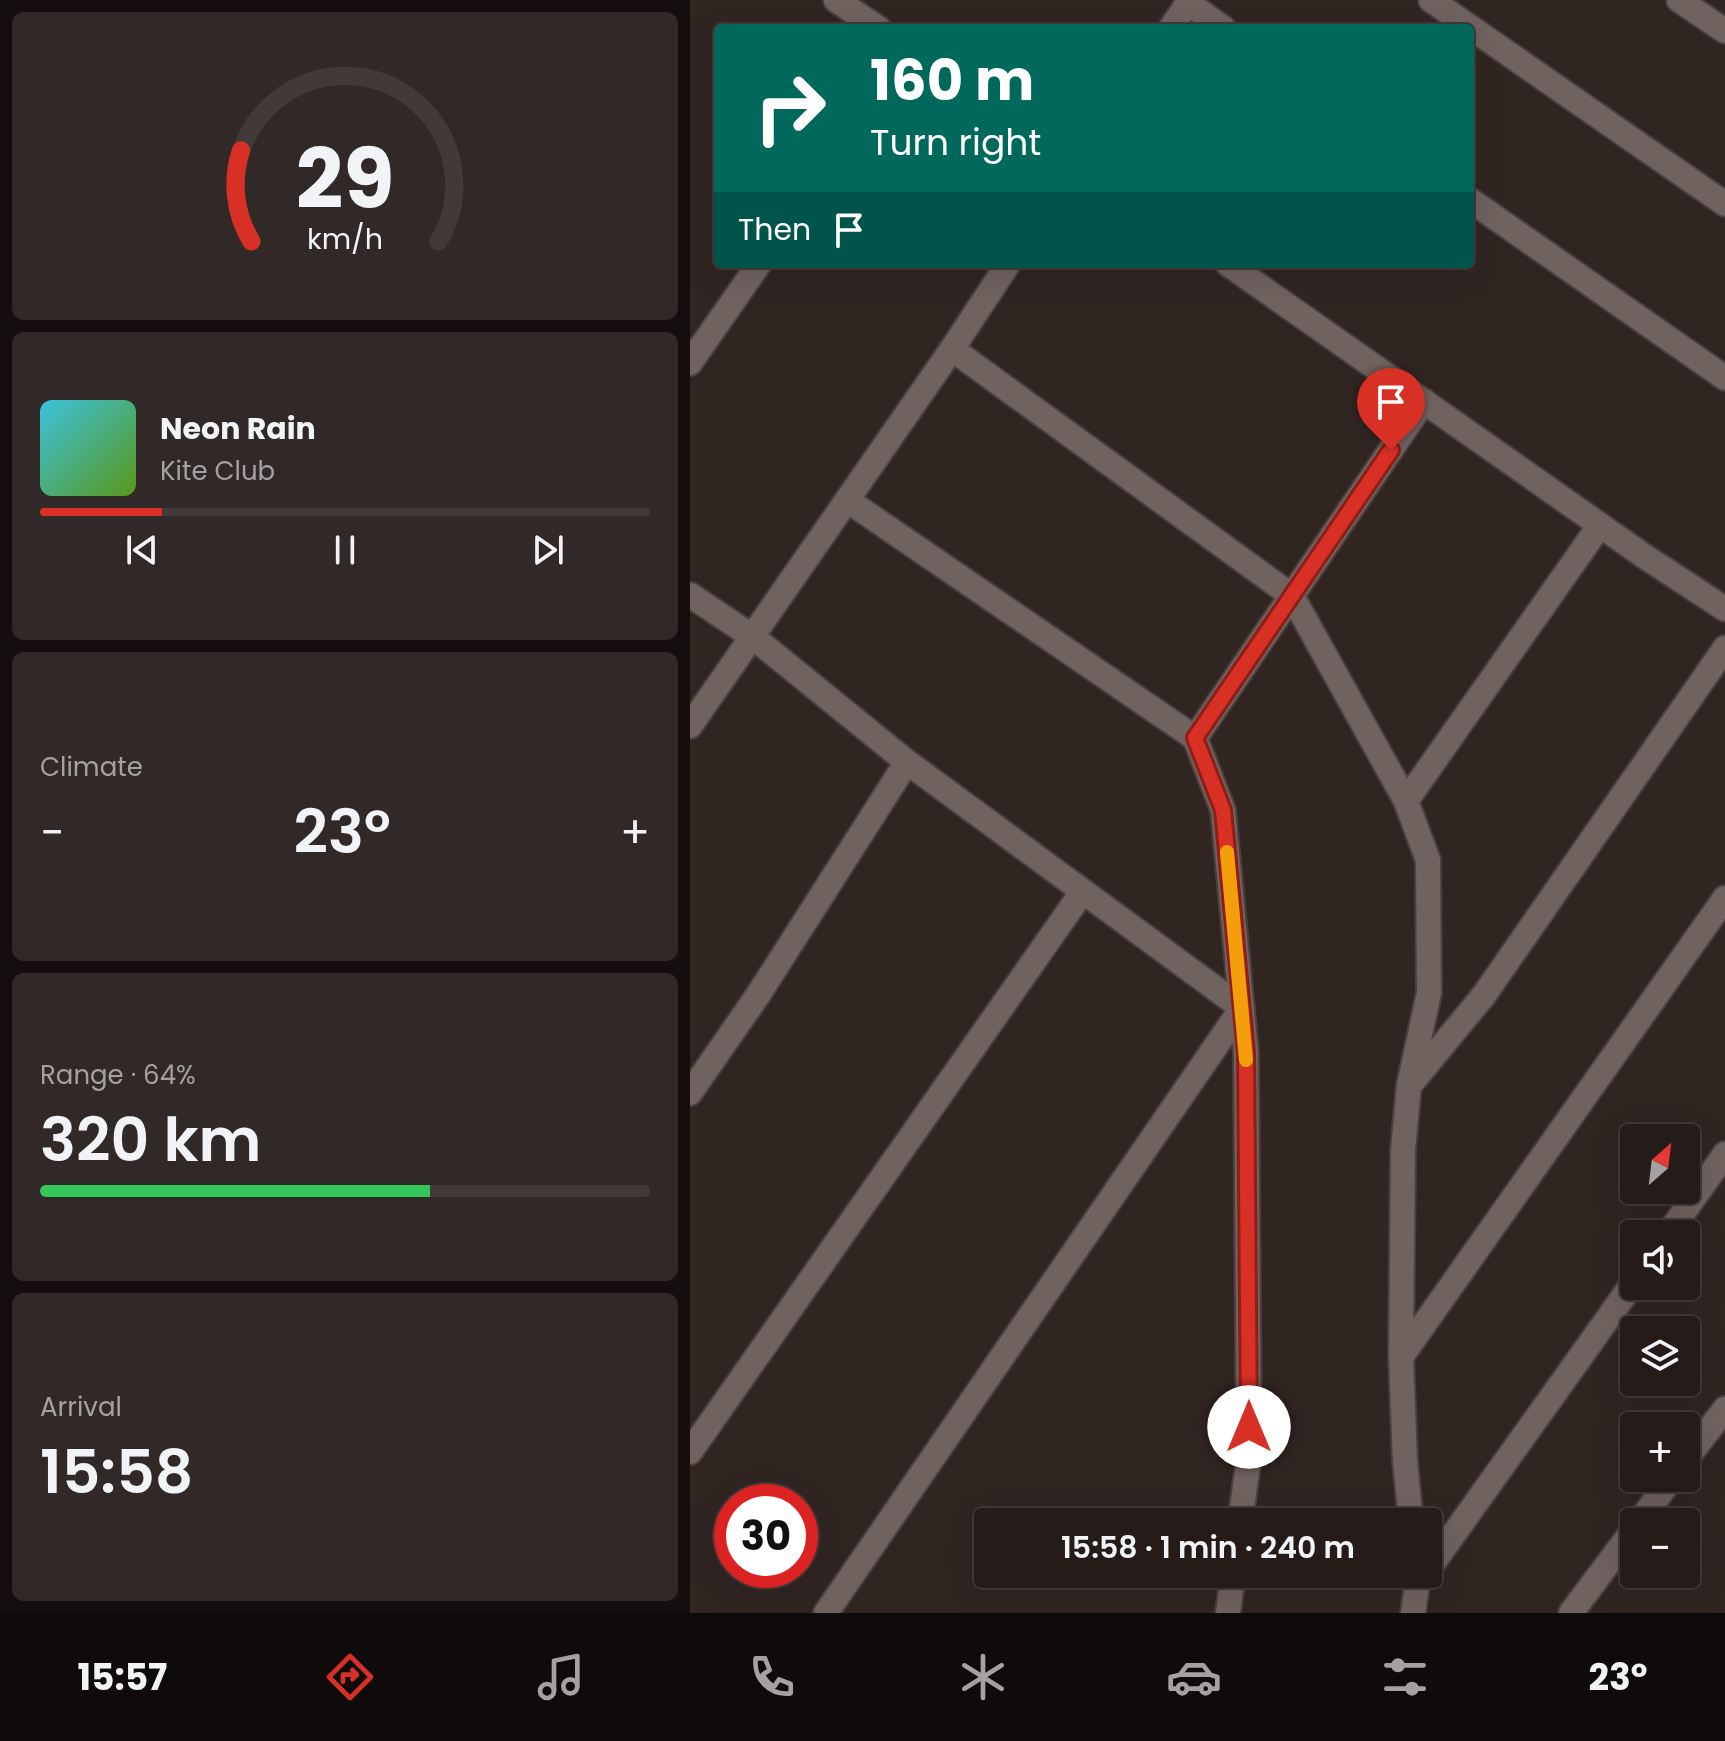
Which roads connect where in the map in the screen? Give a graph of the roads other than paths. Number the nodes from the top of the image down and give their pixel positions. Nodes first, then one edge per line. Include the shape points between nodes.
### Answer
1 (836, 0) edge
2 (1431, 0) edge
3 (1679, 0) edge
4 (1189, 2) edge
5 (872, 24) edge
6 (1174, 24) edge
7 (1218, 24) edge
8 (1466, 24) edge
9 (1474, 30) edge
10 (1725, 31) edge
11 (1474, 203) edge
12 (1725, 204) edge
13 (756, 268) edge
14 (1005, 268) edge
15 (1234, 268) edge
16 (952, 349) junction
17 (690, 363) edge
18 (1725, 378) edge
19 (1424, 401) junction
20 (847, 500) junction
21 (1600, 525) junction
22 (690, 595) edge
23 (1292, 596) junction
24 (1725, 609) edge
25 (753, 637) junction
26 (1725, 648) edge
27 (690, 726) edge
28 (1195, 738) junction
29 (907, 762) junction
30 (1406, 801) junction
31 (1083, 891) junction
32 (1725, 898) edge
33 (1242, 1008) junction
34 (1409, 1085) junction
35 (690, 1093) edge
36 (1725, 1154) edge
37 (1678, 1220) edge
38 (1621, 1300) edge
39 (1401, 1357) junction
40 (1725, 1409) edge
41 (1700, 1441) edge
42 (690, 1452) edge
43 (1242, 1508) edge
44 (1410, 1508) edge
45 (1442, 1548) edge
46 (1620, 1548) edge
47 (1231, 1588) edge
48 (1419, 1588) edge
49 (826, 1613) edge
50 (1228, 1613) edge
51 (1413, 1613) edge
52 (1571, 1613) edge

1 - 5 street
2 - 8 street
3 - 10 street
4 - 6 street
4 - 7 street
9 - 12 street
11 - 18 street
13 - 17 street
14 - 16 street
15 - 19 street
16 - 20 street
16 - 23 street
19 - 21 street
19 - 23 street
20 - 25 street
20 - 28 street
21 - 24 street
21 - 30 street
22 - 25 street
23 - 28 street
23 - 30 street
25 - 27 street
25 - 29 street
26 - 34 street via 1484,995
28 - 33 street via 1223,810
29 - 31 street
29 - 35 street
30 - 34 street via 1428,860 1429,993
31 - 33 street
31 - 42 street
32 - 39 street
33 - 43 street via 1249,1458
33 - 49 street
34 - 39 street via 1403,1150
36 - 37 street
38 - 45 street
39 - 44 street
40 - 41 street
46 - 52 street
47 - 50 street
48 - 51 street

